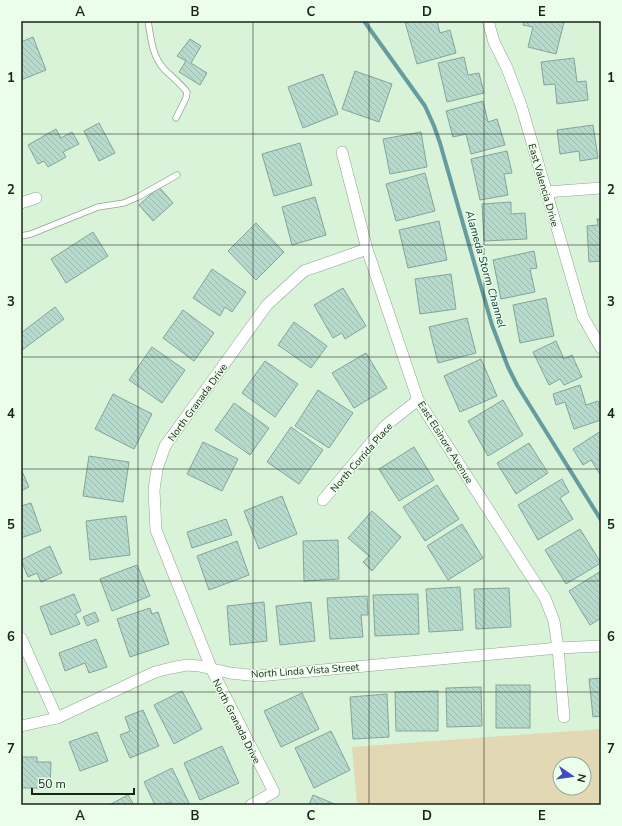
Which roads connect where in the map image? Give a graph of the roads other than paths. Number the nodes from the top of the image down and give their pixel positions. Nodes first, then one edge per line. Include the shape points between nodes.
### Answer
1 (148, 21) edge
2 (488, 21) edge
3 (176, 118) dead end
4 (342, 152) dead end
5 (177, 175) dead end
6 (601, 188) edge
7 (546, 192) junction
8 (36, 198) dead end
9 (21, 203) edge
10 (21, 236) edge
11 (367, 249) junction
12 (601, 348) edge
13 (418, 400) junction
14 (323, 500) dead end
15 (21, 638) edge
16 (601, 646) edge
17 (558, 648) junction
18 (212, 670) junction
19 (564, 717) dead end
20 (57, 718) junction
21 (21, 726) edge
22 (251, 805) edge

1 - 3 lane via 155,56 164,70 180,82 187,92
2 - 7 street, East Valencia Drive via 494,42 521,105
4 - 11 street, East Elsinore Avenue
5 - 10 lane via 124,203 98,207
6 - 7 street
7 - 12 street, East Valencia Drive via 583,317
8 - 9 street
11 - 13 street, East Elsinore Avenue
11 - 18 street, North Granada Drive via 304,271 267,305 165,446 157,469 154,490 156,530
13 - 14 street, North Corrida Place via 385,426
13 - 17 street, East Elsinore Avenue via 545,598 554,621
15 - 20 street
16 - 17 street, North Linda Vista Street
17 - 18 street, North Linda Vista Street via 258,676
17 - 19 street, East Elsinore Avenue
18 - 20 street, North Linda Vista Street via 188,665 155,672
18 - 22 street, North Granada Drive via 274,792
20 - 21 street, North Linda Vista Street

